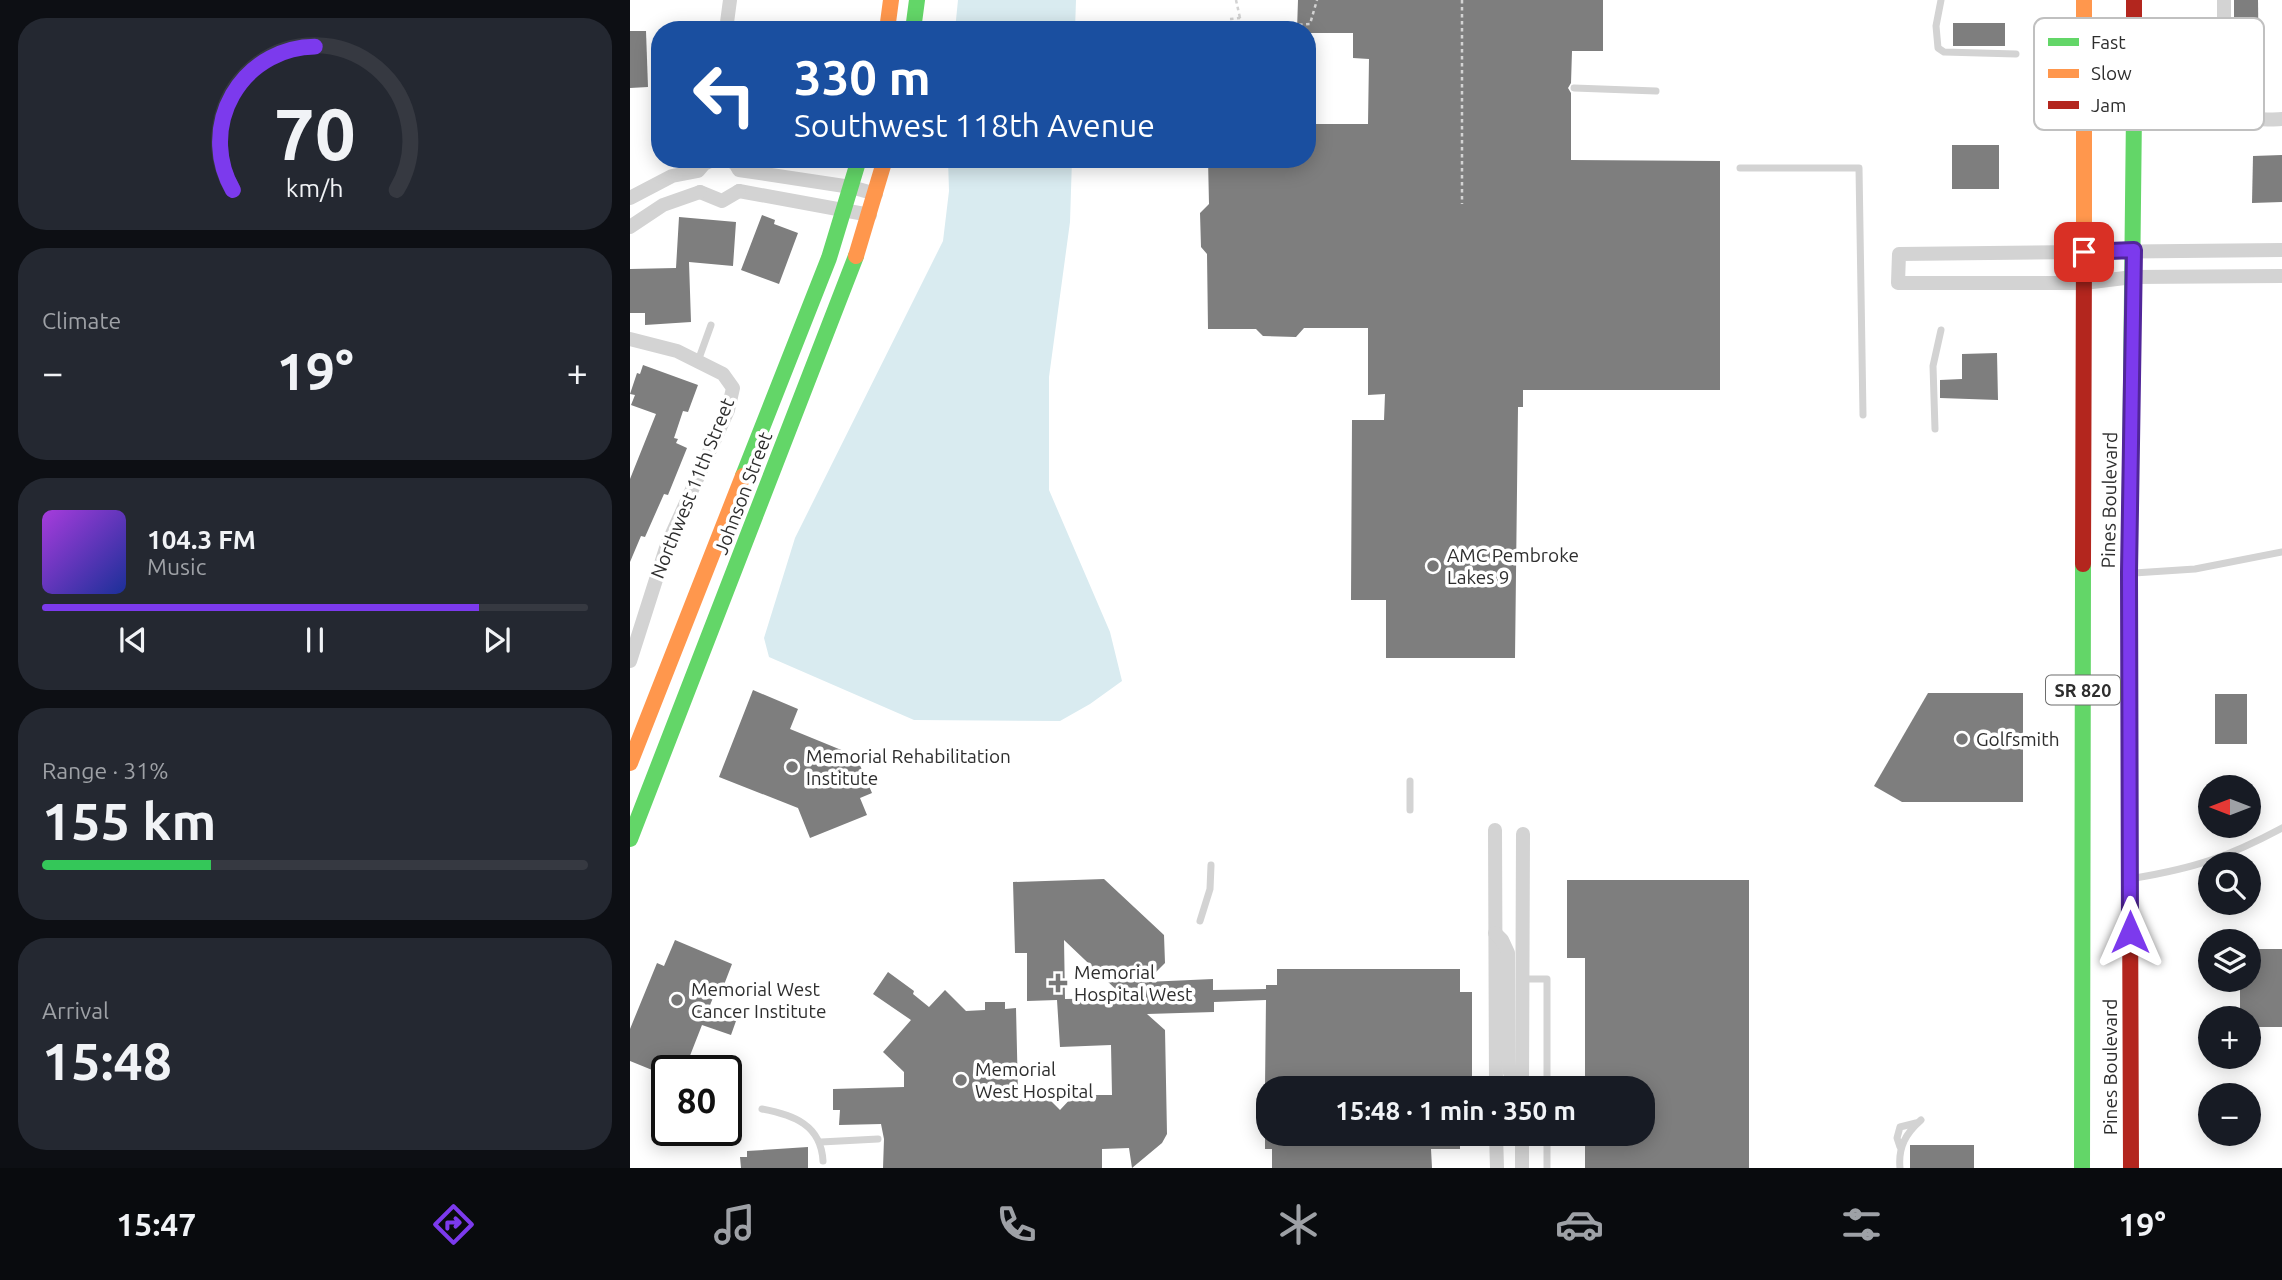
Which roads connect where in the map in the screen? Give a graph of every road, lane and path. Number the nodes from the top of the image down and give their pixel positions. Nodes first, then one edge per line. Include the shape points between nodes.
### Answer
1 (730, 0) edge
2 (891, 0) edge
3 (918, 0) edge
4 (1236, 0) edge
5 (1317, 0) edge
6 (1462, 0) edge
7 (1941, 0) edge
8 (2084, 0) edge
9 (2134, 0) edge
10 (2224, 0) edge
11 (1240, 18) junction
12 (2084, 18) edge
13 (2134, 18) edge
14 (2224, 18) edge
15 (1230, 19) dead end
16 (727, 21) edge
17 (888, 21) edge
18 (914, 21) edge
19 (1241, 21) edge
20 (1311, 21) edge
21 (2016, 54) dead end
22 (1574, 88) dead end
23 (1656, 91) dead end
24 (2282, 119) edge
25 (2264, 120) edge
26 (2084, 130) edge
27 (2134, 130) edge
28 (701, 168) edge
29 (856, 168) edge
30 (883, 168) edge
31 (1740, 168) dead end
32 (739, 170) joint
33 (698, 171) junction
34 (851, 187) junction
35 (738, 191) junction
36 (700, 192) junction
37 (876, 194) junction
38 (630, 198) edge
39 (1462, 204) dead end
40 (844, 211) junction
41 (870, 215) junction
42 (630, 227) edge
43 (2134, 250) junction
44 (2282, 250) edge
45 (2084, 252) junction
46 (2282, 276) edge
47 (2133, 277) junction
48 (2084, 283) junction
49 (711, 325) dead end
50 (1941, 330) dead end
51 (630, 339) edge
52 (698, 361) junction
53 (1863, 415) dead end
54 (1934, 429) dead end
55 (2282, 552) edge
56 (2129, 573) junction
57 (630, 661) edge
58 (630, 763) edge
59 (1410, 781) dead end
60 (1410, 810) dead end
61 (2282, 828) edge
62 (1495, 830) dead end
63 (1523, 834) dead end
64 (630, 839) edge
65 (1211, 865) dead end
66 (2130, 879) junction
67 (1200, 920) dead end
68 (1495, 933) junction
69 (1494, 974) junction
70 (1515, 980) junction
71 (1496, 1076) edge
72 (1512, 1076) edge
73 (1547, 1076) edge
74 (762, 1109) dead end
75 (1919, 1121) dead end
76 (878, 1139) dead end
77 (821, 1142) junction
78 (1496, 1146) edge
79 (1522, 1146) edge
80 (1547, 1146) edge
81 (823, 1161) dead end
82 (1497, 1168) edge
83 (1522, 1168) edge
84 (1547, 1168) edge
85 (1900, 1168) edge
86 (2082, 1168) edge
87 (2131, 1168) edge

1 - 16 street
2 - 17 main road
3 - 18 main road
4 - 11 path
5 - 20 path
6 - 39 path
7 - 21 lane via 1938,48 1944,52
8 - 12 main road, Pines Boulevard / SR 820
9 - 13 main road, Pines Boulevard / SR 820
10 - 14 street
11 - 15 path
11 - 19 path
22 - 23 lane
24 - 25 street
26 - 45 main road, Pines Boulevard / SR 820
27 - 43 main road, Pines Boulevard / SR 820
28 - 33 street
29 - 34 main road, Johnson Street
30 - 37 main road, Johnson Street
31 - 53 lane via 1859,168
32 - 34 street
32 - 35 street
33 - 36 street
33 - 38 street via 672,176
34 - 37 street
34 - 40 main road, Johnson Street
35 - 36 street via 722,201
35 - 40 street
36 - 42 street via 663,205
37 - 41 main road, Johnson Street
40 - 41 street
40 - 58 main road, Johnson Street
41 - 64 main road, Johnson Street
43 - 44 street
43 - 45 street
43 - 47 main road, Pines Boulevard / SR 820
45 - 48 main road, Pines Boulevard / SR 820
45 - 48 street via 1899,254 1898,283
46 - 47 street
47 - 48 street
47 - 56 main road, Pines Boulevard / SR 820
48 - 86 main road, Pines Boulevard / SR 820
49 - 52 lane
50 - 54 lane via 1933,366
51 - 52 street, Northwest 11th Street via 654,343
52 - 57 street, Northwest 11th Street via 723,374 733,388 728,411 667,545
55 - 56 lane via 2195,569
56 - 66 main road, Pines Boulevard / SR 820
59 - 60 lane
61 - 66 lane via 2216,860
62 - 68 street
63 - 70 street
65 - 67 lane via 1210,889
66 - 87 main road, Pines Boulevard / SR 820
68 - 69 street
68 - 70 street via 1508,953
69 - 70 street
69 - 71 street
70 - 72 street via 1508,1060
70 - 73 lane via 1547,979
74 - 77 lane via 801,1122
75 - 85 lane via 1900,1147
76 - 77 lane
77 - 81 lane
78 - 82 street
79 - 83 street
80 - 84 lane

